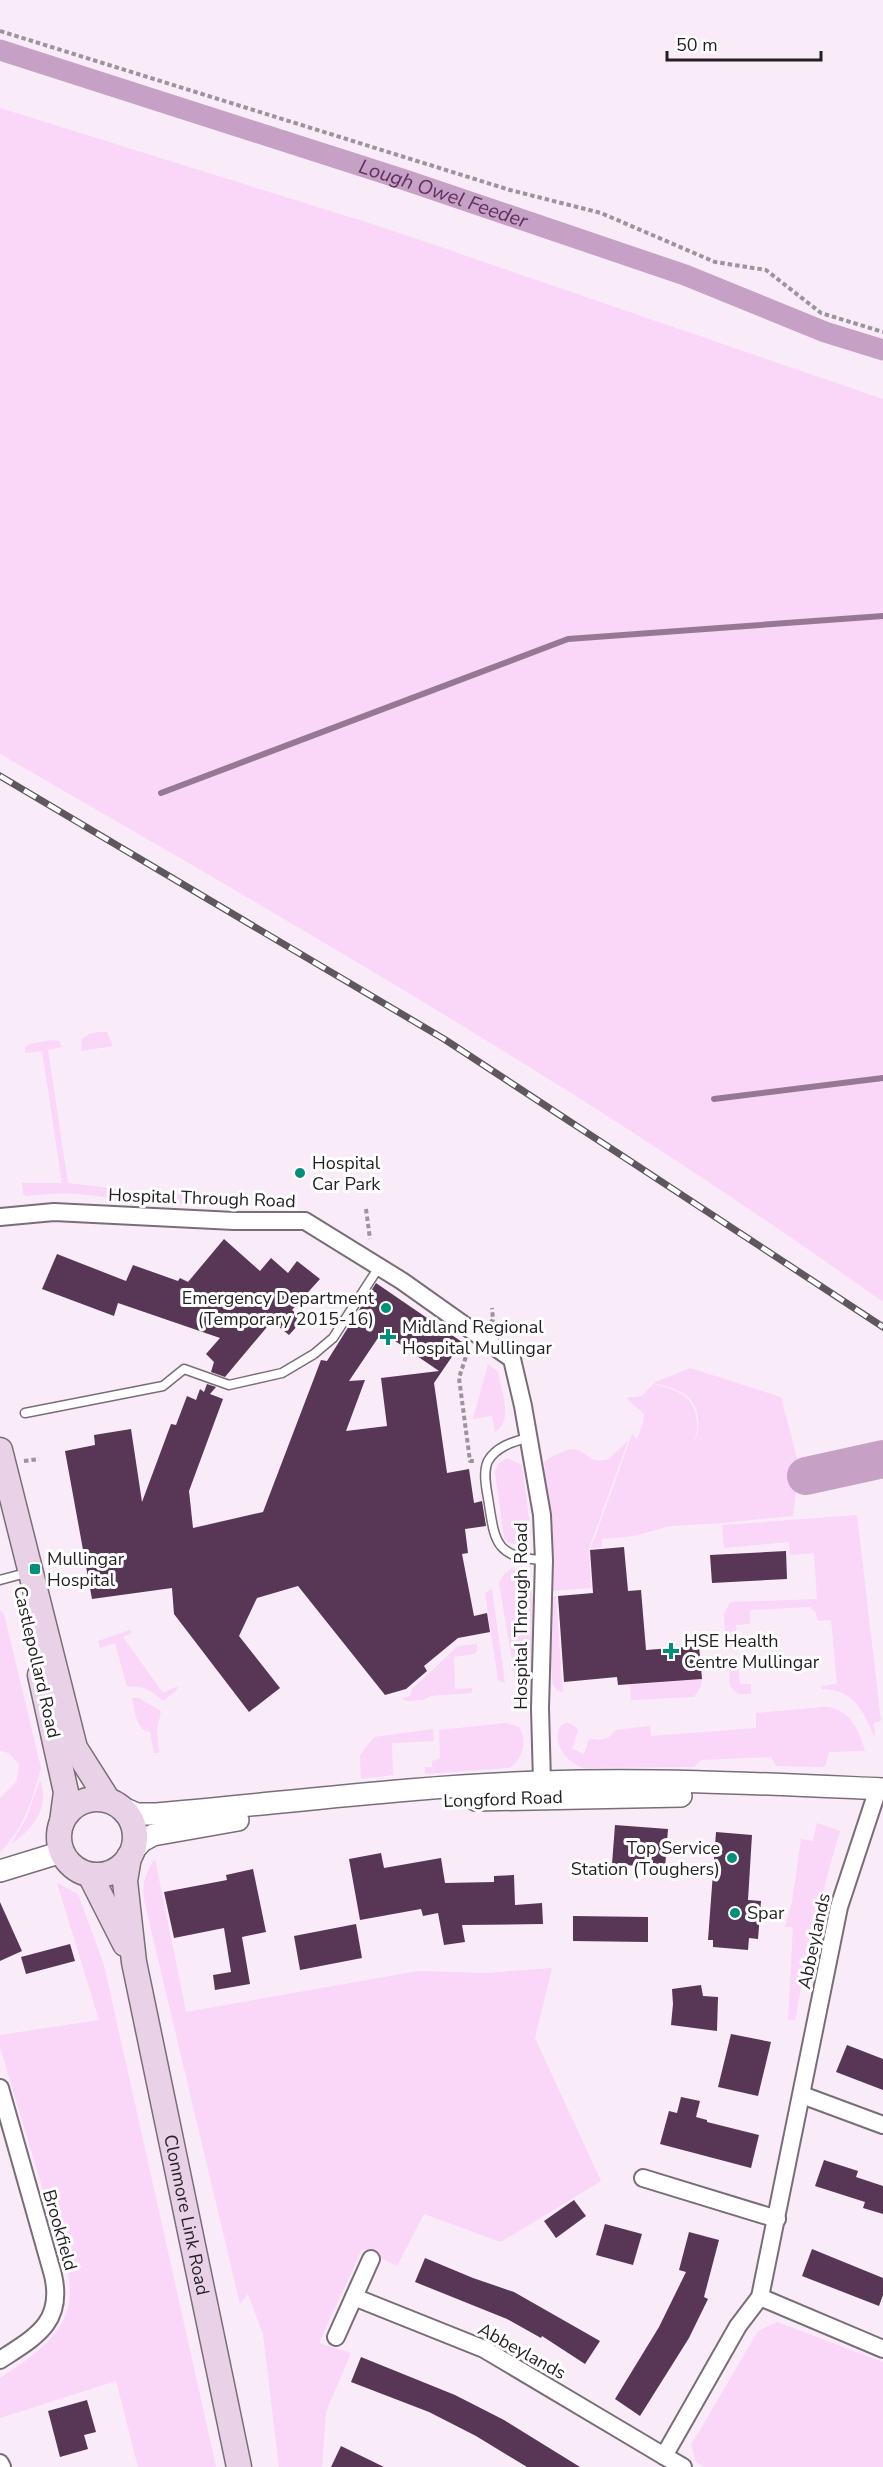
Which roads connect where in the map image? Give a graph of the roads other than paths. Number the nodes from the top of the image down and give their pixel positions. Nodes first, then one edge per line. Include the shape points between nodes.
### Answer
1 (0, 1216) edge
2 (379, 1267) junction
3 (26, 1413) dead end
4 (527, 1438) junction
5 (0, 1450) edge
6 (0, 1503) edge
7 (543, 1560) junction
8 (16, 1576) edge
9 (539, 1782) junction
10 (724, 1783) junction
11 (880, 1795) edge
12 (611, 1796) junction
13 (787, 1796) junction
14 (113, 1803) junction
15 (62, 1822) junction
16 (62, 1852) junction
17 (131, 1854) junction
18 (0, 1871) edge
19 (90, 1875) junction
20 (134, 1962) junction
21 (0, 2088) edge
22 (802, 2095) junction
23 (883, 2125) edge
24 (643, 2178) dead end
25 (777, 2219) junction
26 (371, 2259) dead end
27 (354, 2297) junction
28 (760, 2297) junction
29 (336, 2337) dead end
30 (883, 2349) edge
31 (0, 2360) edge
32 (664, 2456) junction
33 (0, 2463) edge
34 (2, 2467) edge
35 (239, 2467) edge
36 (683, 2467) edge

1 - 2 street, Hospital Through Road via 54,1212 305,1221
2 - 3 lane via 333,1338 282,1373 229,1385 184,1369 163,1386
2 - 4 street, Hospital Through Road via 512,1359
4 - 7 street, Hospital Through Road via 542,1515
4 - 7 lane via 505,1444 488,1461 494,1536 513,1555
5 - 8 main road
6 - 8 main road, Castlepollard Road
7 - 9 street, Hospital Through Road
8 - 14 main road via 75,1748
8 - 15 main road, Castlepollard Road via 66,1792
9 - 10 street
9 - 12 street via 543,1791 551,1793
9 - 14 street via 156,1814 137,1814
10 - 11 street
10 - 13 street via 779,1788
11 - 13 street, Longford Road
11 - 22 street, Abbeylands via 839,1907
12 - 13 street, Longford Road
12 - 17 street, Longford Road via 424,1802 222,1822 153,1835
14 - 15 main road via 98,1798 80,1802
14 - 17 main road via 133,1824
15 - 16 main road via 58,1840
16 - 18 street
16 - 19 main road via 73,1867
17 - 19 main road via 112,1872
17 - 20 main road, Clonmore Link Road via 125,1881
19 - 20 main road, Clonmore Link Road
20 - 35 main road, Clonmore Link Road
21 - 31 street, Brookfield via 57,2298 45,2327
22 - 23 street
22 - 25 street, Abbeylands
24 - 25 street
25 - 28 street, Abbeylands
26 - 27 street
27 - 29 street
27 - 32 street, Abbeylands via 484,2349
28 - 30 street
28 - 32 street, Abbeylands via 738,2326
32 - 36 street, Abbeylands
33 - 34 street

